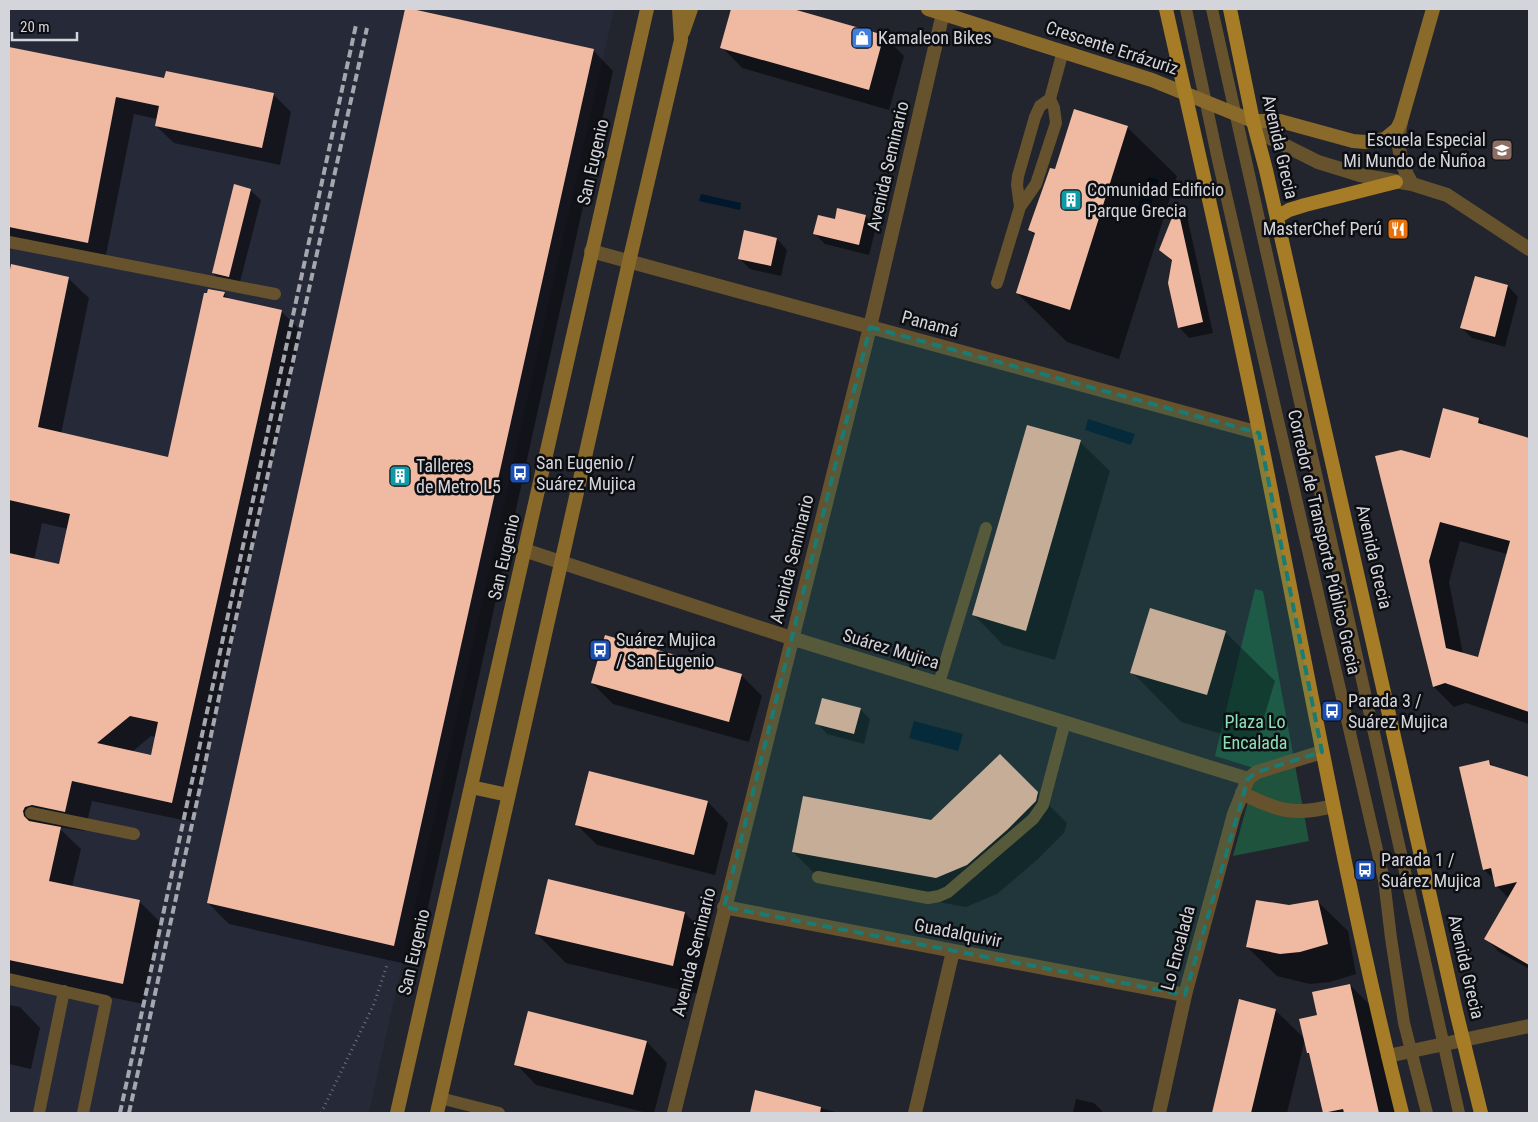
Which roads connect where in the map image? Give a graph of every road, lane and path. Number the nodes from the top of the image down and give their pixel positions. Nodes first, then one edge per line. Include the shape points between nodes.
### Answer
1 (647, 9) edge
2 (679, 9) edge
3 (691, 9) edge
4 (928, 9) edge
5 (1166, 9) edge
6 (1186, 9) edge
7 (1212, 9) edge
8 (1230, 9) edge
9 (1433, 9) edge
10 (943, 14) junction
11 (681, 40) junction
12 (1063, 51) junction
13 (1185, 92) junction
14 (1050, 99) junction
15 (1206, 101) junction
16 (1235, 114) junction
17 (1253, 121) junction
18 (1401, 122) junction
19 (1396, 182) junction
20 (1412, 184) junction
21 (1020, 207) junction
22 (1277, 217) junction
23 (9, 242) edge
24 (1529, 249) edge
25 (591, 251) junction
26 (629, 262) junction
27 (997, 283) dead end
28 (275, 294) dead end
29 (870, 327) junction
30 (1259, 433) junction
31 (986, 528) dead end
32 (524, 550) junction
33 (561, 562) junction
34 (791, 638) junction
35 (939, 683) junction
36 (1065, 722) junction
37 (1322, 752) junction
38 (1248, 779) junction
39 (471, 787) junction
40 (1242, 794) junction
41 (508, 795) junction
42 (1333, 806) junction
43 (31, 813) dead end
44 (134, 834) dead end
45 (818, 877) dead end
46 (724, 908) junction
47 (953, 951) junction
48 (387, 965) dead end
49 (9, 979) edge
50 (64, 991) junction
51 (1185, 995) junction
52 (1529, 1026) edge
53 (1463, 1039) junction
54 (1444, 1044) junction
55 (1412, 1051) junction
56 (1388, 1056) junction
57 (440, 1098) junction
58 (39, 1113) edge
59 (83, 1113) edge
60 (320, 1113) edge
61 (397, 1113) edge
62 (437, 1113) edge
63 (499, 1113) edge
64 (674, 1113) edge
65 (915, 1113) edge
66 (1159, 1113) edge
67 (1402, 1113) edge
68 (1427, 1113) edge
69 (1459, 1113) edge
70 (1481, 1113) edge

1 - 25 main road, San Eugenio
2 - 11 main road
3 - 11 main road
4 - 10 main road, Crescente Errázuriz
5 - 13 main road
6 - 15 lane, Corredor de Transporte Público Grecia
7 - 16 lane, Corredor de Transporte Público Grecia
8 - 17 main road, Avenida Grecia
9 - 18 main road
10 - 12 main road, Crescente Errázuriz
10 - 29 street, Avenida Seminario
11 - 26 main road
12 - 13 main road, Crescente Errázuriz
12 - 14 lane
13 - 15 main road, Crescente Errázuriz
13 - 30 main road
14 - 21 lane via 1040,106 1034,117 1018,176
14 - 21 lane via 1056,123 1036,184
15 - 16 main road, Crescente Errázuriz
15 - 55 lane, Corredor de Transporte Público Grecia via 1384,880 1390,938
16 - 17 main road, Crescente Errázuriz
16 - 54 lane, Corredor de Transporte Público Grecia
17 - 18 main road, Crescente Errázuriz via 1280,121 1365,142 1385,139
17 - 19 street, Crescente Errázuriz via 1270,138 1318,162
17 - 22 main road, Avenida Grecia
18 - 20 street via 1399,154
19 - 20 street, Crescente Errázuriz
19 - 22 main road via 1305,205
20 - 24 street, Crescente Errázuriz via 1447,195
21 - 27 lane
22 - 53 main road, Avenida Grecia
23 - 28 lane
25 - 26 street, Panamá
25 - 32 main road, San Eugenio
26 - 29 street, Panamá
26 - 33 main road
29 - 30 street, Panamá
29 - 34 street, Avenida Seminario
30 - 37 main road
31 - 35 lane
32 - 33 street, Suárez Mujica
32 - 39 main road, San Eugenio
33 - 34 street, Suárez Mujica
33 - 41 main road
34 - 35 street, Suárez Mujica
34 - 46 street, Avenida Seminario
35 - 36 street, Suárez Mujica
36 - 38 street, Suárez Mujica
36 - 45 lane via 1043,805 1033,819 948,892 928,898
37 - 38 street via 1257,772
37 - 42 main road
38 - 40 street, Lo Encalada
39 - 41 main road
39 - 61 main road, San Eugenio
40 - 42 street via 1278,809 1296,812
40 - 51 street, Lo Encalada
41 - 57 main road
42 - 56 main road
43 - 44 lane
46 - 47 street, Guadalquivir
46 - 64 street, Avenida Seminario
47 - 51 street, Guadalquivir
47 - 65 street
48 - 60 path via 374,1004
49 - 50 lane
50 - 58 lane
50 - 59 lane via 106,1001
51 - 66 street, Lo Encalada
52 - 53 street
53 - 54 street
53 - 70 main road, Avenida Grecia
54 - 55 street
54 - 69 lane, Corredor de Transporte Público Grecia
55 - 56 street
55 - 68 lane, Corredor de Transporte Público Grecia
56 - 67 main road
57 - 62 main road
57 - 63 lane

